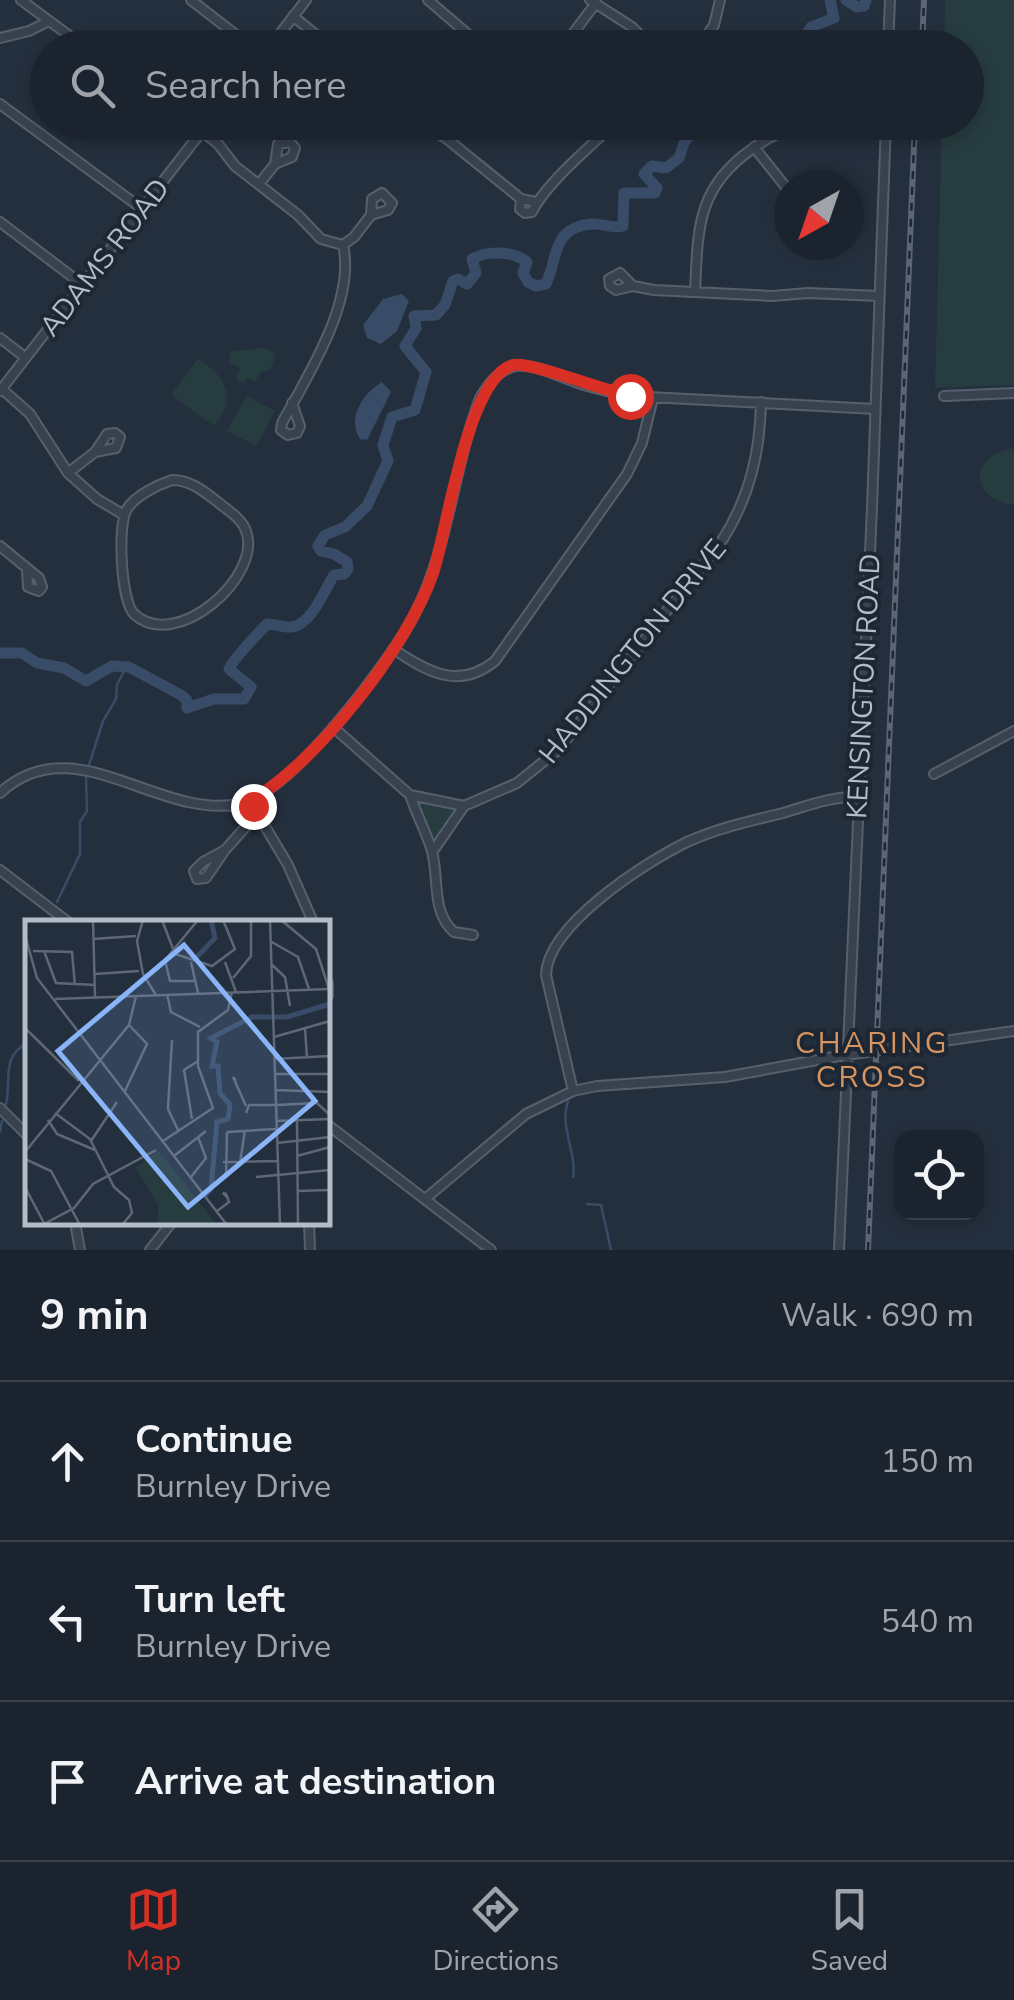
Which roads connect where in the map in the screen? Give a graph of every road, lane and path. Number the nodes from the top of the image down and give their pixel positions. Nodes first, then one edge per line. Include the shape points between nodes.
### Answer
1 (20, 0) edge
2 (191, 0) edge
3 (306, 0) edge
4 (428, 0) edge
5 (720, 0) edge
6 (890, 0) edge
7 (593, 2) edge
8 (293, 16) junction
9 (49, 21) junction
10 (30, 30) edge
11 (31, 30) edge
12 (61, 30) edge
13 (230, 30) edge
14 (282, 30) edge
15 (310, 30) edge
16 (463, 30) edge
17 (574, 30) edge
18 (635, 30) edge
19 (711, 30) edge
20 (889, 30) edge
21 (0, 38) edge
22 (0, 104) edge
23 (30, 126) edge
24 (49, 140) edge
25 (195, 140) edge
26 (212, 140) edge
27 (447, 140) edge
28 (598, 140) edge
29 (766, 140) edge
30 (885, 140) edge
31 (754, 147) junction
32 (275, 164) dead end
33 (774, 172) edge
34 (259, 184) junction
35 (141, 208) junction
36 (371, 216) dead end
37 (0, 222) edge
38 (343, 244) junction
39 (83, 285) junction
40 (632, 286) dead end
41 (695, 292) junction
42 (879, 296) junction
43 (0, 338) edge
44 (26, 358) junction
45 (1, 390) edge
46 (1014, 393) edge
47 (944, 396) dead end
48 (653, 398) junction
49 (761, 402) junction
50 (292, 404) dead end
51 (875, 409) junction
52 (95, 452) dead end
53 (68, 473) junction
54 (124, 515) junction
55 (0, 546) edge
56 (27, 570) dead end
57 (394, 649) junction
58 (333, 727) junction
59 (1014, 731) edge
60 (934, 774) dead end
61 (0, 793) edge
62 (410, 795) junction
63 (858, 797) junction
64 (250, 801) junction
65 (464, 806) junction
66 (258, 813) junction
67 (224, 850) dead end
68 (433, 852) junction
69 (0, 870) edge
70 (65, 920) edge
71 (312, 920) edge
72 (473, 935) dead end
73 (1014, 1032) edge
74 (846, 1055) junction
75 (573, 1091) junction
76 (0, 1108) edge
77 (330, 1127) edge
78 (25, 1133) edge
79 (425, 1199) junction
80 (76, 1225) edge
81 (170, 1225) edge
82 (309, 1225) edge
83 (80, 1250) edge
84 (150, 1250) edge
85 (310, 1250) edge
86 (491, 1250) edge
87 (839, 1250) edge

1 - 9 street
2 - 13 street
3 - 8 street
4 - 16 street
5 - 19 street
6 - 20 street
7 - 17 street
7 - 18 street
8 - 14 street
8 - 15 street
9 - 11 street
9 - 12 street
10 - 21 street
22 - 23 street
24 - 35 street
25 - 35 street, ADAMS ROAD
26 - 34 street
27 - 28 street via 521,198 524,213
29 - 31 street
30 - 42 street, KENSINGTON ROAD
31 - 33 street
31 - 41 street via 707,198 698,226
32 - 34 street
34 - 38 street via 321,239
35 - 39 street, ADAMS ROAD
36 - 38 street
37 - 39 street
38 - 50 street via 345,267 330,327
39 - 44 street, ADAMS ROAD
40 - 41 street
41 - 42 street
42 - 51 street, KENSINGTON ROAD
43 - 44 street
44 - 45 street, ADAMS ROAD
45 - 53 street via 35,420
46 - 47 street
48 - 49 street
48 - 57 street via 627,474 494,661 469,676 443,677
48 - 57 street via 592,387 527,364 495,376 476,409 432,575
49 - 51 street
49 - 65 street, HADDINGTON DRIVE via 752,478 724,538 548,761
51 - 63 street, KENSINGTON ROAD
52 - 53 street
53 - 54 street
54 - 54 street via 159,485 190,483 243,524 246,559 220,596 194,617 164,624 144,620 124,594
55 - 56 street
57 - 58 street
58 - 62 street
58 - 64 street
59 - 60 street
61 - 64 street via 26,775 71,767 178,798
62 - 65 street
62 - 68 street
63 - 74 street, KENSINGTON ROAD
63 - 75 street via 823,801 688,842 625,881 566,932 549,956 546,975
64 - 66 street
65 - 68 street
66 - 67 street
66 - 71 street
68 - 72 street via 444,922 454,932
69 - 70 street
73 - 74 street
74 - 75 street via 725,1077
74 - 87 street, KENSINGTON ROAD
75 - 79 street via 526,1114
76 - 78 street
77 - 79 street
79 - 86 street
80 - 83 street
81 - 84 street
82 - 85 street

